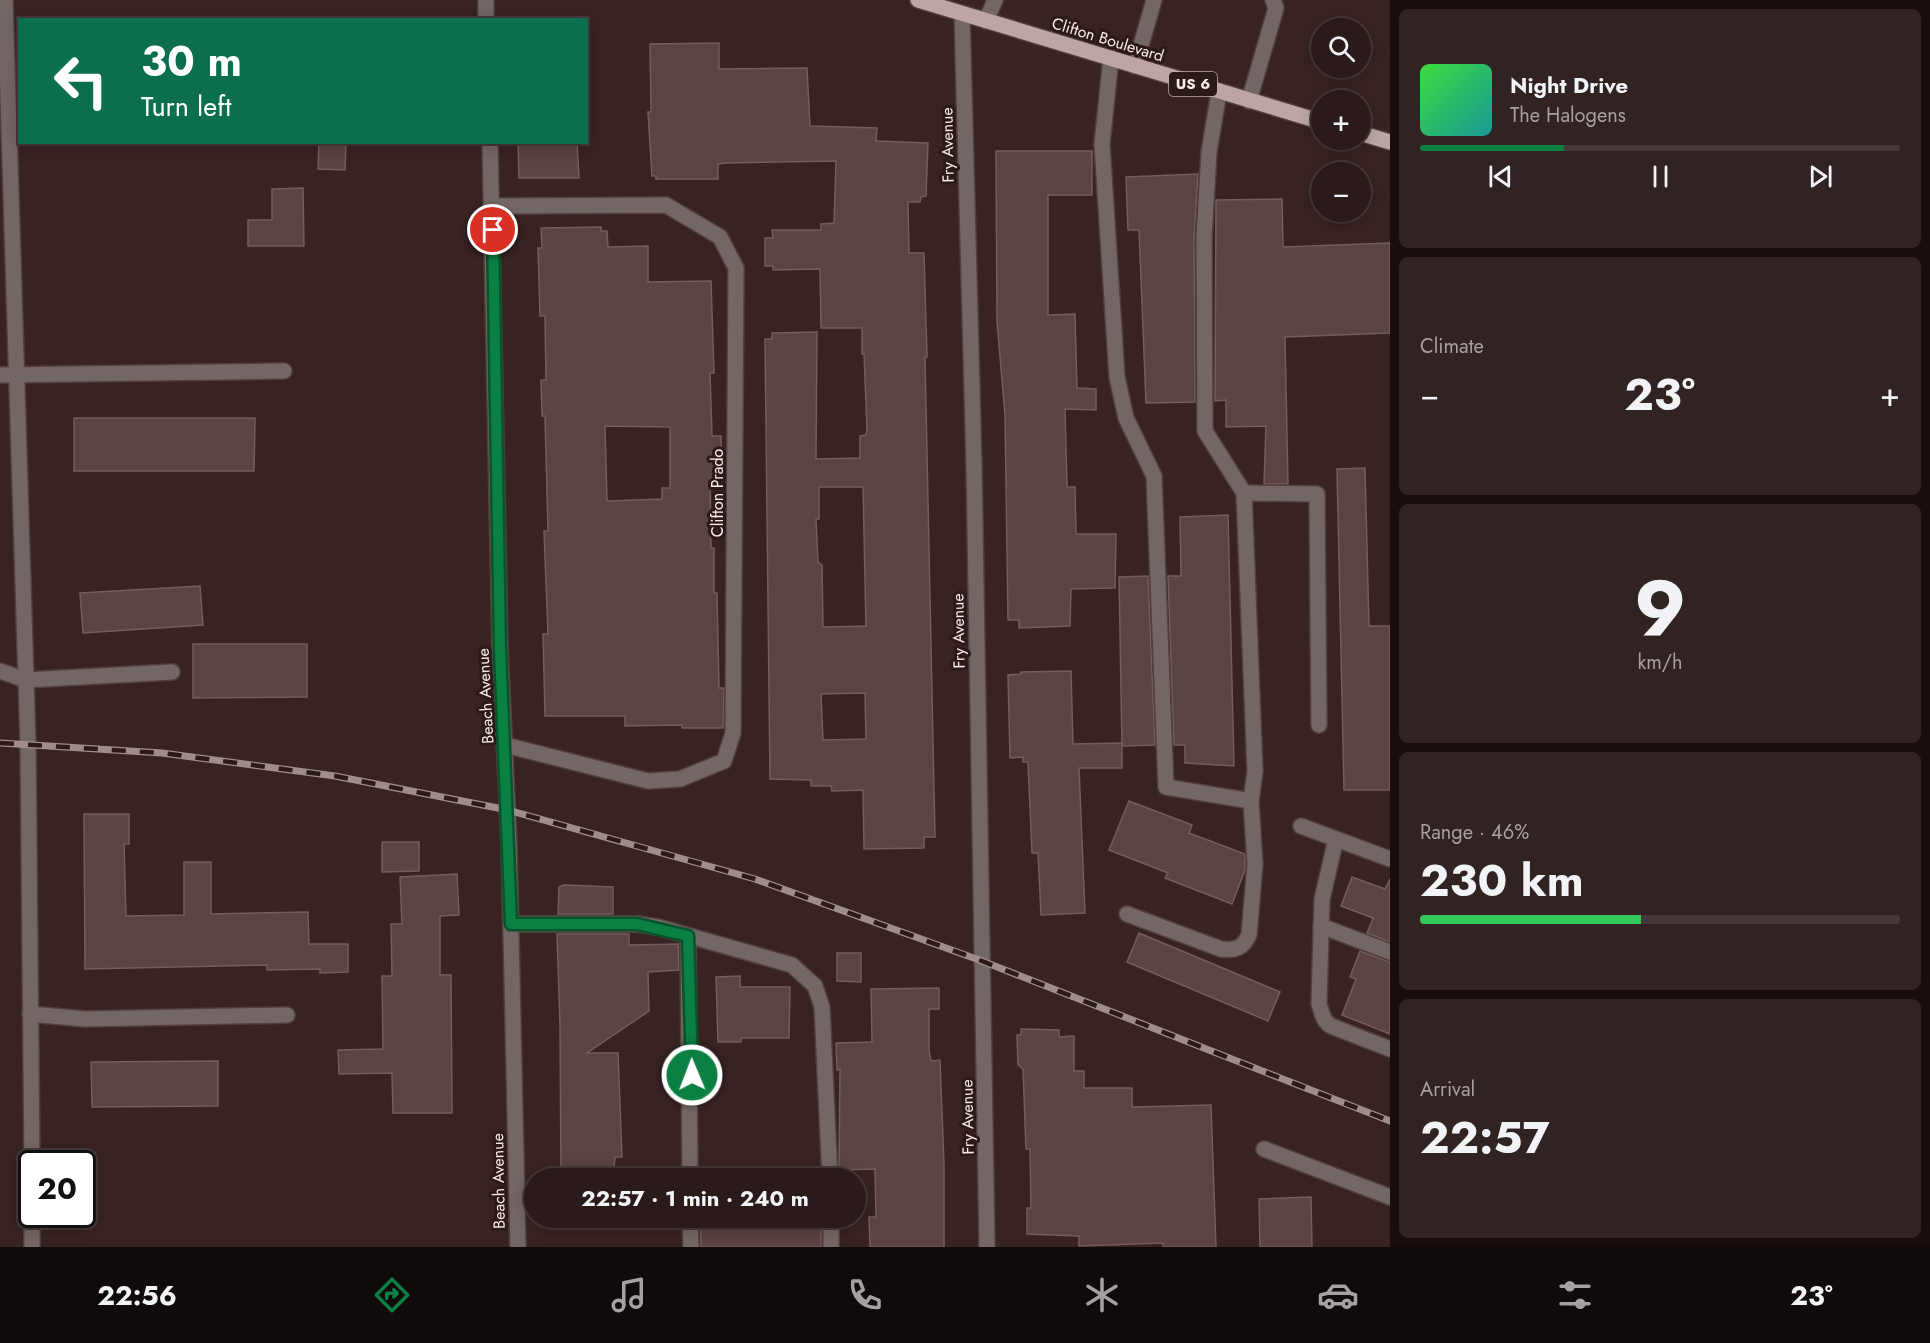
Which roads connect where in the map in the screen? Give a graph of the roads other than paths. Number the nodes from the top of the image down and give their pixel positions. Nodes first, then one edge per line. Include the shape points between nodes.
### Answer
1 (486, 0) edge
2 (918, 0) edge
3 (995, 0) edge
4 (1154, 0) edge
5 (1273, 0) edge
6 (3, 4) edge
7 (962, 14) junction
8 (486, 18) edge
9 (986, 21) junction
10 (1111, 58) junction
11 (1135, 66) junction
12 (1219, 92) junction
13 (1249, 101) junction
14 (1311, 119) edge
15 (1371, 136) edge
16 (5, 142) edge
17 (1390, 142) edge
18 (490, 144) edge
19 (492, 206) junction
20 (284, 371) dead end
21 (0, 375) edge
22 (17, 375) junction
23 (1244, 493) junction
24 (0, 671) edge
25 (172, 672) dead end
26 (26, 680) junction
27 (1319, 725) dead end
28 (505, 745) junction
29 (1251, 801) junction
30 (1301, 826) dead end
31 (1336, 839) junction
32 (1390, 860) edge
33 (1127, 914) dead end
34 (511, 924) junction
35 (1321, 926) junction
36 (688, 936) junction
37 (1390, 952) edge
38 (30, 1014) junction
39 (287, 1015) dead end
40 (1390, 1049) edge
41 (1264, 1149) dead end
42 (32, 1150) edge
43 (690, 1168) edge
44 (829, 1168) edge
45 (1390, 1197) edge
46 (32, 1228) edge
47 (690, 1228) edge
48 (831, 1228) edge
49 (32, 1247) edge
50 (518, 1247) edge
51 (691, 1247) edge
52 (831, 1247) edge
53 (987, 1247) edge

1 - 8 street
2 - 7 main road, Clifton Boulevard / US 6
3 - 9 street
4 - 11 street
5 - 13 street via 1276,8
6 - 16 street
7 - 9 main road, Clifton Boulevard / US 6
7 - 53 street, Fry Avenue
9 - 10 main road, Clifton Boulevard / US 6
10 - 11 main road, Clifton Boulevard / US 6
10 - 29 street via 1102,144 1117,377 1126,418 1154,476 1166,787
11 - 12 main road, Clifton Boulevard / US 6
12 - 13 main road, Clifton Boulevard / US 6
12 - 23 street via 1209,152 1204,237 1205,431
13 - 14 main road, Clifton Boulevard / US 6
15 - 17 main road
16 - 22 street
18 - 19 street, Beach Avenue
19 - 28 street, Beach Avenue
19 - 28 street, Clifton Prado via 666,205 712,230 731,254 736,268 733,733 724,761 669,781 648,780
20 - 22 street
21 - 22 street
22 - 26 street
23 - 27 street via 1317,494
23 - 29 street via 1255,771
24 - 26 street
25 - 26 street
26 - 38 street
28 - 34 street, Beach Avenue
29 - 33 street via 1256,864 1249,935 1244,944 1233,951 1221,949
30 - 31 street
31 - 32 street
31 - 35 street via 1322,899
34 - 36 street via 637,924
34 - 50 street, Beach Avenue
35 - 37 street
35 - 40 street via 1319,1004 1326,1022
36 - 43 street
36 - 44 street via 792,965 815,987 822,1007
38 - 39 street via 85,1019
38 - 42 street
41 - 45 street
46 - 49 street
47 - 51 street
48 - 52 street

